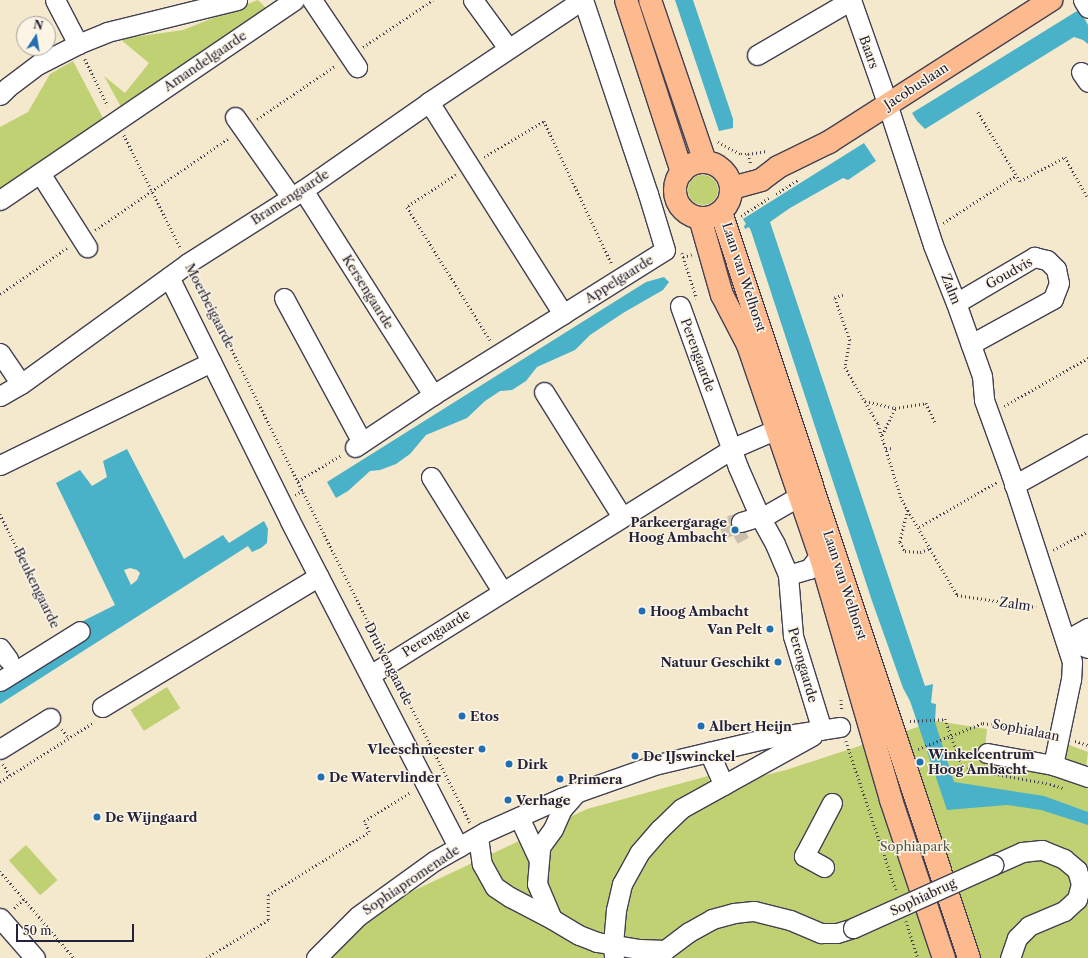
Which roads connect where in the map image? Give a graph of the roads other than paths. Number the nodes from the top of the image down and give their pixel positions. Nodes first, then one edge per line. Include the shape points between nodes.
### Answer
1 (55, 0) edge
2 (237, 0) edge
3 (294, 0) edge
4 (312, 0) edge
5 (473, 0) edge
6 (583, 0) edge
7 (626, 0) edge
8 (650, 0) edge
9 (851, 0) edge
10 (1051, 0) edge
11 (1083, 0) edge
12 (1088, 8) edge
13 (78, 44) junction
14 (508, 48) junction
15 (757, 55) dead end
16 (353, 61) road end
17 (0, 95) edge
18 (429, 102) junction
19 (887, 104) junction
20 (239, 123) road end
21 (705, 162) junction
22 (682, 172) junction
23 (40, 174) junction
24 (729, 181) junction
25 (297, 193) junction
26 (0, 200) edge
27 (722, 212) junction
28 (700, 218) junction
29 (85, 243) road end
30 (169, 278) junction
31 (284, 298) dead end
32 (956, 303) junction
33 (680, 306) dead end
34 (563, 314) junction
35 (971, 344) junction
36 (0, 353) edge
37 (211, 362) junction
38 (21, 384) junction
39 (544, 392) dead end
40 (433, 395) junction
41 (0, 396) edge
42 (777, 429) junction
43 (1088, 444) edge
44 (733, 448) junction
45 (0, 465) edge
46 (431, 477) dead end
47 (1013, 480) junction
48 (801, 501) junction
49 (282, 503) joint
50 (622, 517) junction
51 (761, 518) junction
52 (743, 526) tunnel mouth
53 (819, 567) junction
54 (788, 575) junction
55 (319, 576) junction
56 (502, 591) junction
57 (1088, 628) edge
58 (80, 631) dead end
59 (1066, 640) junction
60 (1088, 648) edge
61 (370, 675) junction
62 (0, 680) edge
63 (102, 707) road end
64 (50, 718) dead end
65 (831, 729) junction
66 (0, 749) edge
67 (709, 752) junction
68 (987, 753) dead end
69 (1053, 765) junction
70 (1088, 777) edge
71 (724, 785) junction
72 (577, 792) junction
73 (832, 803) dead end
74 (519, 817) junction
75 (478, 837) junction
76 (458, 847) junction
77 (539, 860) junction
78 (824, 868) dead end
79 (0, 919) edge
80 (552, 919) junction
81 (614, 951) edge
82 (661, 954) edge
83 (35, 958) edge
84 (316, 958) edge
85 (944, 958) edge
86 (969, 958) edge
87 (1010, 958) edge

1 - 13 street
2 - 13 street via 107,32
3 - 23 street, Amandelgaarde
4 - 16 street
5 - 14 street
6 - 14 street, Bramengaarde
6 - 34 street, Appelgaarde via 665,250
7 - 22 main road
8 - 21 main road
9 - 15 street, Baars
9 - 19 street, Baars
10 - 19 main road, Jacobuslaan
11 - 12 street
13 - 17 street via 39,64
14 - 18 street, Bramengaarde
18 - 25 street, Bramengaarde
18 - 34 street
19 - 24 main road, Jacobuslaan via 829,142 778,167 761,180
19 - 32 street, Zalm via 929,232
20 - 25 street, Kersengaarde
21 - 22 main road via 692,164
21 - 24 main road via 719,167
22 - 28 main road via 675,189 677,200 684,210
23 - 26 street, Amandelgaarde
23 - 29 street
24 - 27 main road via 728,204
25 - 30 street, Bramengaarde
25 - 40 street, Kersengaarde
27 - 28 main road via 712,217
27 - 86 main road, Laan van Welhorst
28 - 42 main road, Laan van Welhorst via 722,295 748,345
30 - 37 street, Moerbeigaarde
30 - 38 street, Bramengaarde
31 - 40 street via 358,444
32 - 35 street, Zalm
32 - 35 street, Goudvis via 1034,257 1047,260 1056,269 1059,284 1053,299
33 - 44 street, Perengaarde
34 - 40 street
35 - 47 street, Zalm via 982,376 984,400
36 - 38 street
37 - 45 street
37 - 49 street, Moerbeigaarde
38 - 41 street, Bramengaarde
39 - 50 street
42 - 44 street, Perengaarde
42 - 48 main road, Laan van Welhorst
43 - 47 street
44 - 50 street, Perengaarde
44 - 51 street, Perengaarde via 738,467
46 - 56 street
47 - 59 street, Zalm
48 - 51 street
48 - 53 main road, Laan van Welhorst
49 - 55 street, Druivengaarde
50 - 56 street, Perengaarde
51 - 52 street
51 - 54 street, Perengaarde
53 - 54 street
53 - 85 main road, Laan van Welhorst via 891,800
54 - 65 street, Perengaarde via 793,636
55 - 61 street, Druivengaarde
55 - 63 street
56 - 61 street, Perengaarde
57 - 59 street
58 - 62 street
59 - 60 street
59 - 69 street, Zalm via 1072,662
61 - 76 street, Druivengaarde
64 - 66 street
65 - 67 street, Sophiapromenade via 768,738
65 - 71 street
67 - 71 street
67 - 72 street, Sophiapromenade via 654,765
68 - 69 street
69 - 70 street
71 - 81 street via 682,808 639,853 622,884 616,910
72 - 74 street, Sophiapromenade
72 - 77 street via 562,809 553,829 540,847
73 - 78 street via 804,856
74 - 75 street, Sophiapromenade
74 - 77 street
75 - 76 street, Sophiapromenade
75 - 80 street via 482,864 495,887
76 - 84 street, Sophiapromenade via 434,861 358,916
77 - 80 street via 537,884
79 - 83 street
80 - 81 street
81 - 82 street via 640,949
82 - 87 street, Sophiabrug, bridge via 689,932 712,919 734,913 754,911 770,914 821,933 837,933 1022,852 1042,850 1064,859 1077,870 1081,884 1077,899 1064,911 1029,926 1017,938

